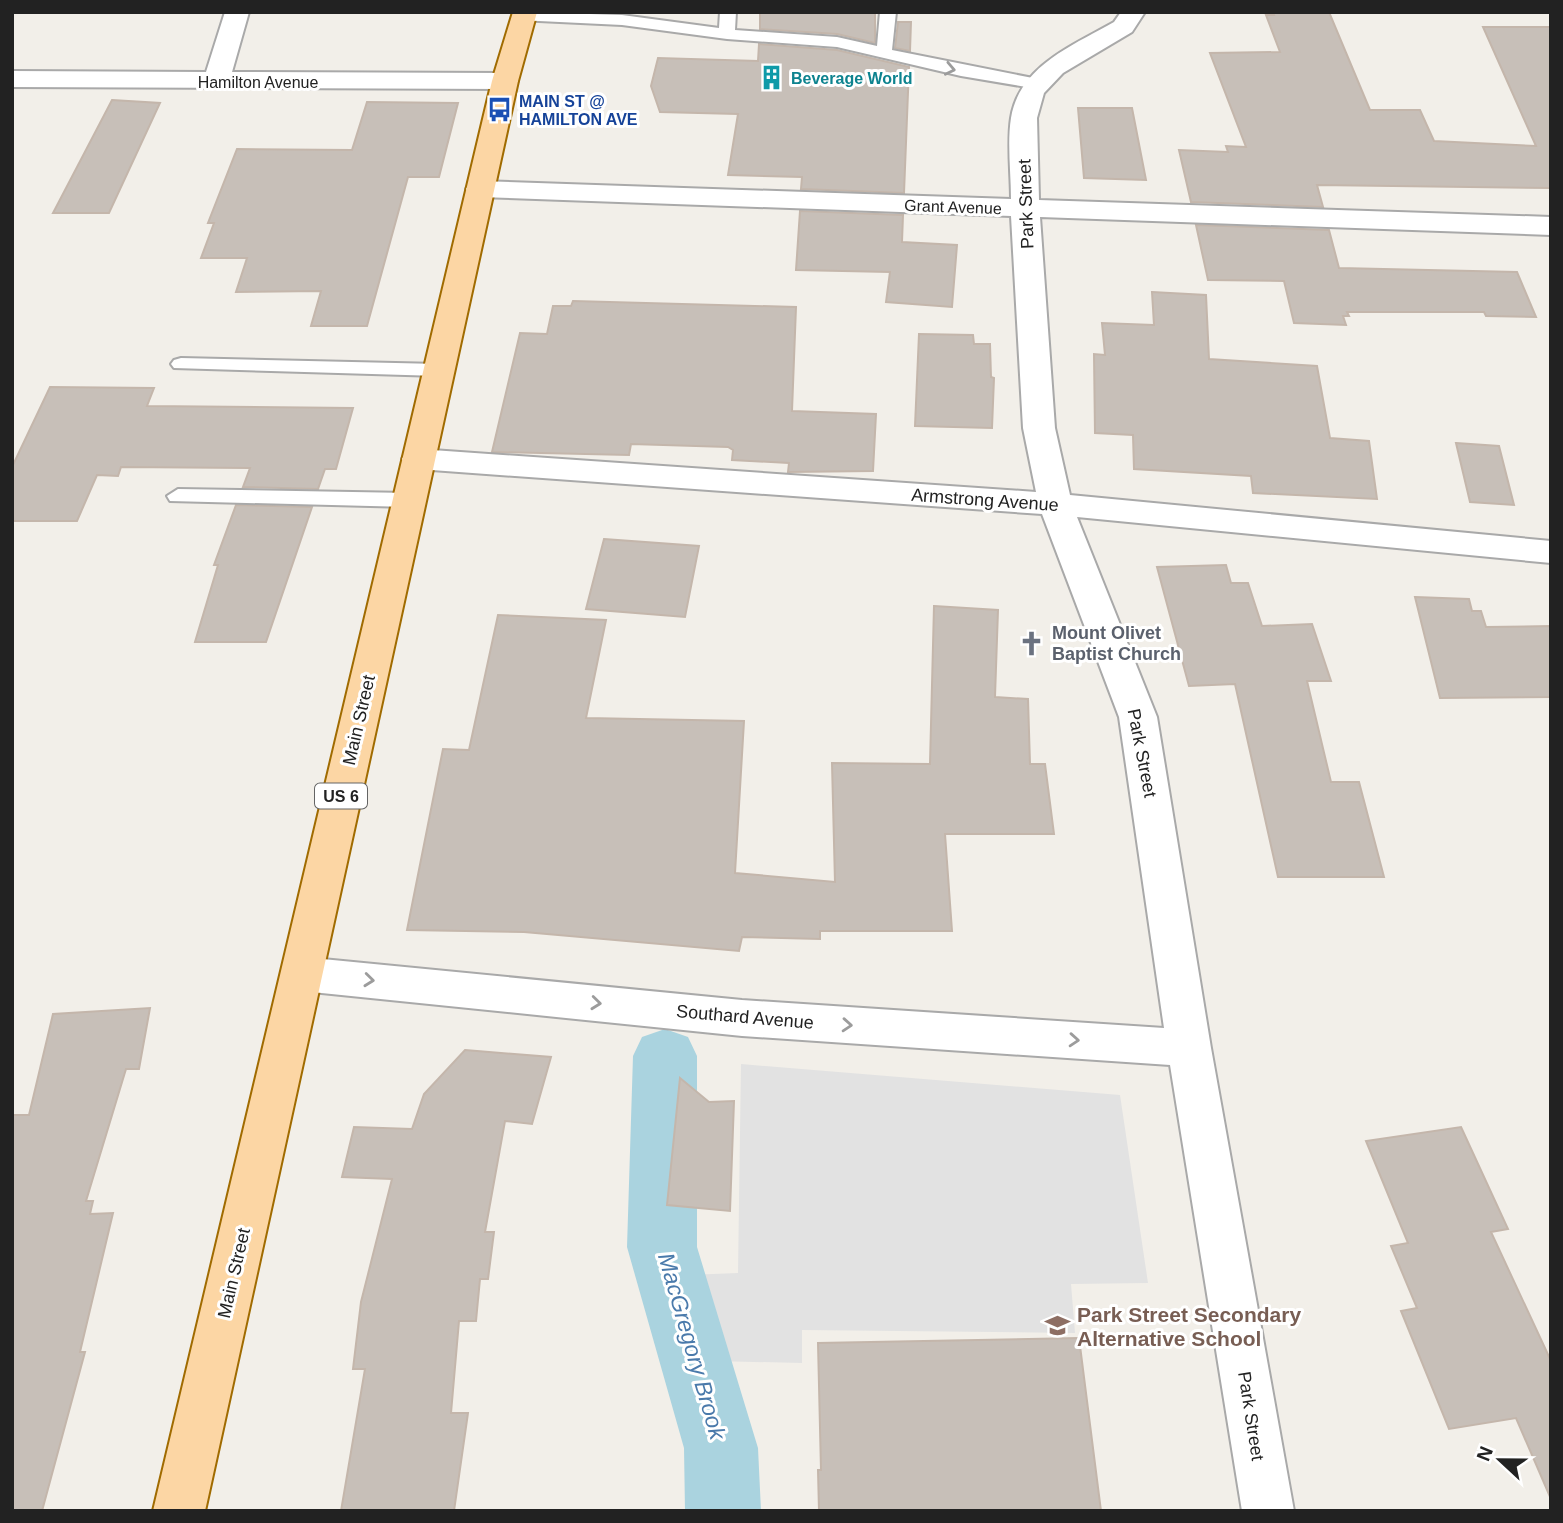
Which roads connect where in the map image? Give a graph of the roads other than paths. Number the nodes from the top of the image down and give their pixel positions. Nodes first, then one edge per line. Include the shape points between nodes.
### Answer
1 (237, 12) edge
2 (729, 12) edge
3 (888, 12) edge
4 (1133, 12) edge
5 (525, 14) edge
6 (623, 16) edge
7 (727, 34) junction
8 (884, 52) junction
9 (12, 79) edge
10 (505, 81) junction
11 (216, 82) junction
12 (1038, 84) junction
13 (480, 190) junction
14 (1025, 209) junction
15 (1551, 226) edge
16 (181, 364) dead end
17 (439, 370) junction
18 (418, 459) junction
19 (178, 496) dead end
20 (409, 500) junction
21 (1055, 504) junction
22 (1551, 552) edge
23 (302, 974) junction
24 (1189, 1048) junction
25 (179, 1511) edge
26 (1268, 1511) edge

1 - 11 street
2 - 7 lane
3 - 8 lane
4 - 12 street, Park Street via 1123,27 1054,68
5 - 6 lane
5 - 10 main road, Main Street / US 6
6 - 7 lane
7 - 8 lane via 837,42
8 -> 12 lane
9 - 11 street, Hamilton Avenue
10 - 11 street, Hamilton Avenue
10 - 13 main road, Main Street / US 6
12 - 14 street, Park Street via 1024,118
13 - 14 street, Grant Avenue
13 - 17 main road, Main Street / US 6
14 - 15 street, Grant Avenue
14 - 21 street, Park Street via 1040,428
16 - 17 lane
17 - 18 main road, Main Street / US 6
18 - 20 main road, Main Street / US 6
18 - 21 street, Armstrong Avenue
19 - 20 lane
20 - 23 main road, Main Street / US 6
21 - 22 street, Armstrong Avenue
21 - 24 street, Park Street via 1138,717
23 -> 24 street, Southard Avenue via 742,1018
23 - 25 main road, Main Street / US 6
24 - 26 street, Park Street

